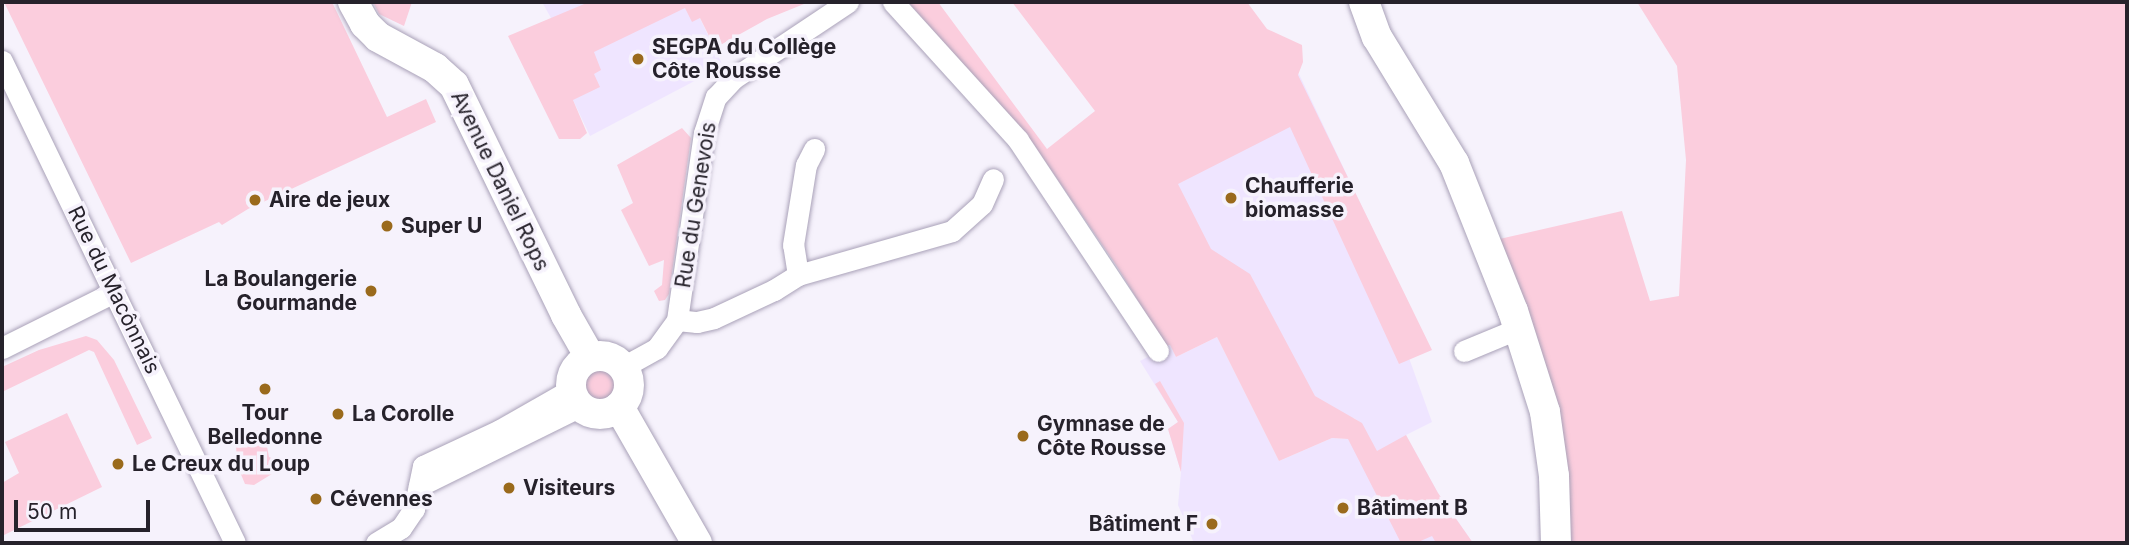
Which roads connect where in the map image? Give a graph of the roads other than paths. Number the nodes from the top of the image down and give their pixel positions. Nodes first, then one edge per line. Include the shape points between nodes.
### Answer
1 (353, 2) edge
2 (848, 2) edge
3 (893, 2) edge
4 (1364, 2) edge
5 (2, 61) edge
6 (814, 149) dead end
7 (993, 179) dead end
8 (797, 275) junction
9 (114, 292) junction
10 (677, 320) junction
11 (1517, 329) junction
12 (2, 348) edge
13 (1158, 351) dead end
14 (1464, 351) dead end
15 (590, 358) junction
16 (623, 367) junction
17 (576, 398) junction
18 (619, 407) junction
19 (406, 536) edge
20 (235, 543) edge
21 (376, 543) edge
22 (697, 543) edge
23 (1556, 543) edge

1 - 15 main road, Avenue Daniel Rops via 378,37 435,68 454,85
2 - 10 street, Rue du Genevois via 734,78 716,97 704,133
3 - 13 street via 1018,140
4 - 11 main road via 1377,37 1454,163
5 - 9 street, Rue du Macônnais
6 - 8 street via 806,165 793,245
7 - 8 street via 982,204 951,231
8 - 10 street via 714,318
9 - 12 street
9 - 20 street, Rue du Macônnais
10 - 16 street, Rue du Genevois via 657,348
11 - 14 street
11 - 23 main road via 1545,412 1555,476
15 - 16 main road via 610,357
15 - 17 main road via 575,370
16 - 18 main road via 629,384
17 - 18 main road via 599,413
17 - 19 street via 419,486
18 - 22 main road
19 - 21 street

